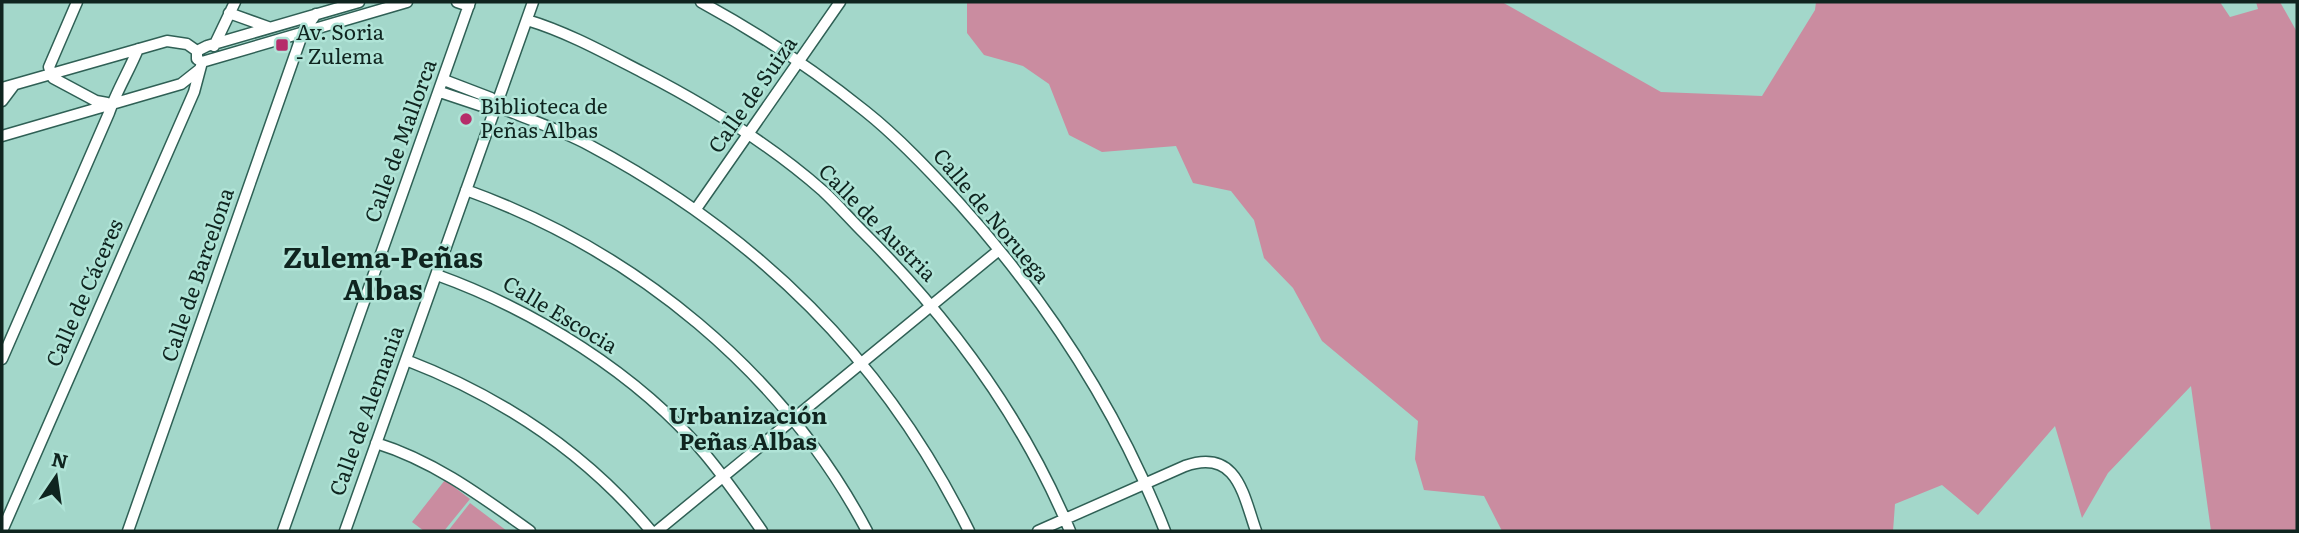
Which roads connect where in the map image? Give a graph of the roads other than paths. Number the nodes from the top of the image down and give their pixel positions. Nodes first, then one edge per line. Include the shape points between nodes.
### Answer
1 (77, 2) edge
2 (235, 2) edge
3 (359, 2) edge
4 (407, 2) edge
5 (457, 2) edge
6 (533, 2) edge
7 (701, 2) edge
8 (840, 2) edge
9 (470, 4) edge
10 (229, 13) junction
11 (316, 14) junction
12 (527, 20) junction
13 (290, 22) junction
14 (270, 28) junction
15 (303, 32) junction
16 (216, 44) junction
17 (138, 50) junction
18 (203, 57) junction
19 (799, 63) junction
20 (51, 74) junction
21 (444, 80) junction
22 (14, 85) junction
23 (2, 88) edge
24 (440, 92) junction
25 (2, 101) edge
26 (110, 104) junction
27 (495, 106) junction
28 (749, 135) junction
29 (2, 136) edge
30 (466, 190) junction
31 (696, 209) junction
32 (999, 250) junction
33 (437, 275) junction
34 (932, 305) junction
35 (2, 359) edge
36 (406, 360) junction
37 (862, 362) junction
38 (793, 419) junction
39 (376, 443) junction
40 (723, 478) junction
41 (1144, 484) junction
42 (1065, 520) junction
43 (2, 531) edge
44 (128, 531) edge
45 (284, 531) edge
46 (345, 531) edge
47 (530, 531) edge
48 (651, 531) edge
49 (657, 531) edge
50 (762, 531) edge
51 (867, 531) edge
52 (969, 531) edge
53 (1038, 531) edge
54 (1070, 531) edge
55 (1165, 531) edge
56 (1256, 531) edge

1 - 20 street via 49,67
2 - 10 street, Calle de Cáceres
3 - 11 street
4 - 15 street
5 - 9 street
6 - 12 street
7 - 19 street, Calle de Noruega
8 - 19 street, Calle de Suiza
9 - 21 street, Calle de Mallorca
10 - 14 street
10 - 16 street, Calle de Cáceres
11 - 13 street
11 - 15 street, Calle de Barcelona
12 - 27 street
12 - 28 street, Calle de Austria via 578,40 689,96
13 - 14 street
13 - 15 street
14 - 16 street
15 - 18 street
15 - 44 street, Calle de Barcelona
16 - 18 street, Calle de Cáceres
17 - 18 street via 176,41
17 - 20 street
17 - 26 street
18 - 26 street via 181,84
18 - 43 street, Calle de Cáceres via 194,92
19 - 28 street, Calle de Suiza
19 - 32 street, Calle de Noruega via 904,145
20 - 22 street
20 - 26 street via 96,101
21 - 24 street, Calle de Mallorca
21 - 27 street via 491,98
22 - 23 street
22 - 25 street
24 - 27 street via 488,108
24 - 45 street, Calle de Mallorca
26 - 29 street
26 - 35 street
27 - 30 street, Calle de Alemania
27 - 31 street via 587,144
28 - 31 street, Calle de Suiza
28 - 34 street, Calle de Austria via 822,191
30 - 33 street, Calle de Alemania
30 - 38 street via 526,213 597,250 670,300 736,358
31 - 37 street via 781,277
32 - 34 street
32 - 41 street, Calle de Noruega via 1059,330
33 - 36 street, Calle de Alemania
33 - 40 street, Calle Escocia via 491,296 605,362 661,410
34 - 37 street
34 - 42 street, Calle de Austria via 991,384
36 - 39 street, Calle de Alemania
36 - 48 street via 521,415 585,463
37 - 38 street
37 - 52 street via 928,454
38 - 40 street
38 - 51 street via 845,488
39 - 46 street, Calle de Alemania
39 - 47 street via 460,481
40 - 49 street
40 - 50 street, Calle Escocia
41 - 42 street
41 - 55 street, Calle de Noruega
41 - 56 street via 1195,463 1213,461 1228,469 1239,483
42 - 53 street
42 - 54 street, Calle de Austria

